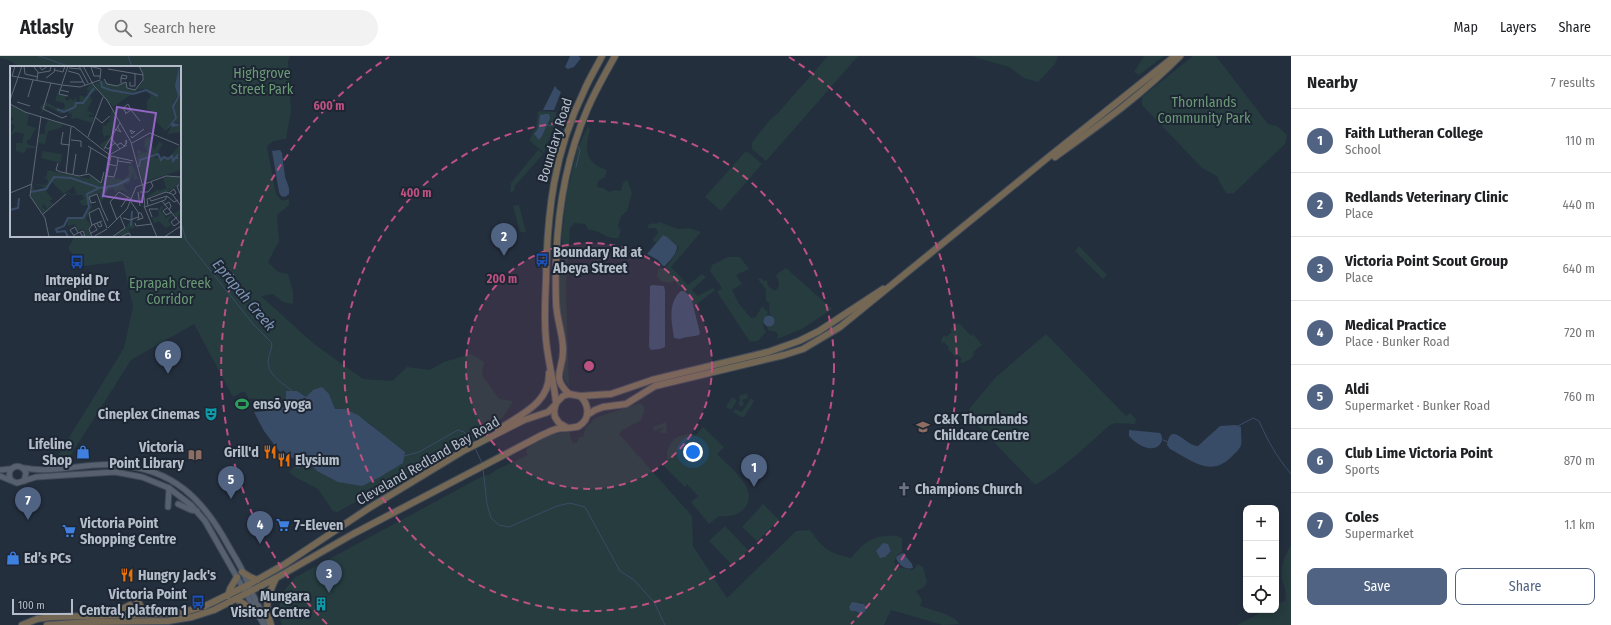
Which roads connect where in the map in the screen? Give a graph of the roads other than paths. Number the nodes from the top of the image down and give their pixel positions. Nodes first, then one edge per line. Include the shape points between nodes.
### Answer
1 (602, 56) edge
2 (615, 56) edge
3 (1175, 56) edge
4 (1180, 56) edge
5 (1031, 171) junction
6 (897, 281) junction
7 (549, 360) junction
8 (569, 394) junction
9 (580, 396) junction
10 (556, 404) junction
11 (587, 415) junction
12 (514, 422) junction
13 (566, 427) junction
14 (24, 468) junction
15 (10, 469) junction
16 (0, 470) edge
17 (0, 476) edge
18 (11, 480) junction
19 (24, 481) junction
20 (169, 488) junction
21 (178, 504) dead end
22 (168, 506) dead end
23 (197, 511) junction
24 (242, 572) junction
25 (237, 577) junction
26 (276, 578) junction
27 (257, 580) junction
28 (247, 589) junction
29 (228, 596) junction
30 (236, 599) junction
31 (137, 600) dead end
32 (130, 605) dead end
33 (255, 608) junction
34 (116, 614) junction
35 (145, 614) junction
36 (121, 623) edge
37 (148, 623) edge
38 (22, 625) edge
39 (47, 625) edge
40 (264, 625) edge
41 (271, 625) edge

1 - 7 highway, Boundary Road via 584,90 567,134 549,211 546,241 546,334
2 - 8 highway, Boundary Road via 597,89 577,136 564,184 558,221 556,302 563,350 559,371 562,387
3 - 5 highway, Cleveland Redland Bay Road
4 - 5 highway, Cleveland Redland Bay Road via 1098,126
5 - 6 highway, Cleveland Redland Bay Road
6 - 9 highway, Cleveland Redland Bay Road via 819,331 782,347 652,380 612,394
6 - 11 highway, Cleveland Redland Bay Road via 840,327 803,349 655,386 626,404 603,408
7 - 10 highway, Boundary Road
7 - 12 highway via 548,388 540,401
8 - 9 highway, Cleveland Redland Bay Road
8 - 10 highway, Cleveland Redland Bay Road via 563,396
9 - 11 highway via 588,408
10 - 12 highway, Cleveland Redland Bay Road via 548,412
10 - 13 highway via 555,417
11 - 13 highway, Cleveland Redland Bay Road via 580,426
12 - 27 highway, Cleveland Redland Bay Road via 369,508
13 - 26 highway, Cleveland Redland Bay Road via 555,429 517,447
14 - 15 main road via 16,466
14 - 19 main road
14 - 24 main road via 39,470 114,464 142,469 163,477 186,491 206,510
15 - 16 main road
15 - 18 main road
17 - 18 main road
18 - 19 main road via 17,483
19 - 20 main road via 36,477 115,472 142,477
20 - 22 main road
20 - 23 main road
21 - 23 main road
23 - 25 main road via 209,526
24 - 27 highway
24 - 28 main road
25 - 28 main road
25 - 29 highway
26 - 28 highway, Cleveland Redland Bay Road
26 - 41 highway via 267,599
27 - 28 highway, Cleveland Redland Bay Road
28 - 29 highway, Cleveland Redland Bay Road
28 - 30 highway, Cleveland Redland Bay Road
28 - 33 main road
28 - 41 main road
29 - 35 highway, Cleveland Redland Bay Road via 195,609 166,614
30 - 33 highway
30 - 37 highway, Cleveland Redland Bay Road via 192,617
31 - 35 highway
32 - 34 highway
33 - 40 main road
34 - 35 highway, Cleveland Redland Bay Road
34 - 38 highway, Cleveland Redland Bay Road via 50,617
36 - 37 highway, Cleveland Redland Bay Road
36 - 39 highway, Cleveland Redland Bay Road

